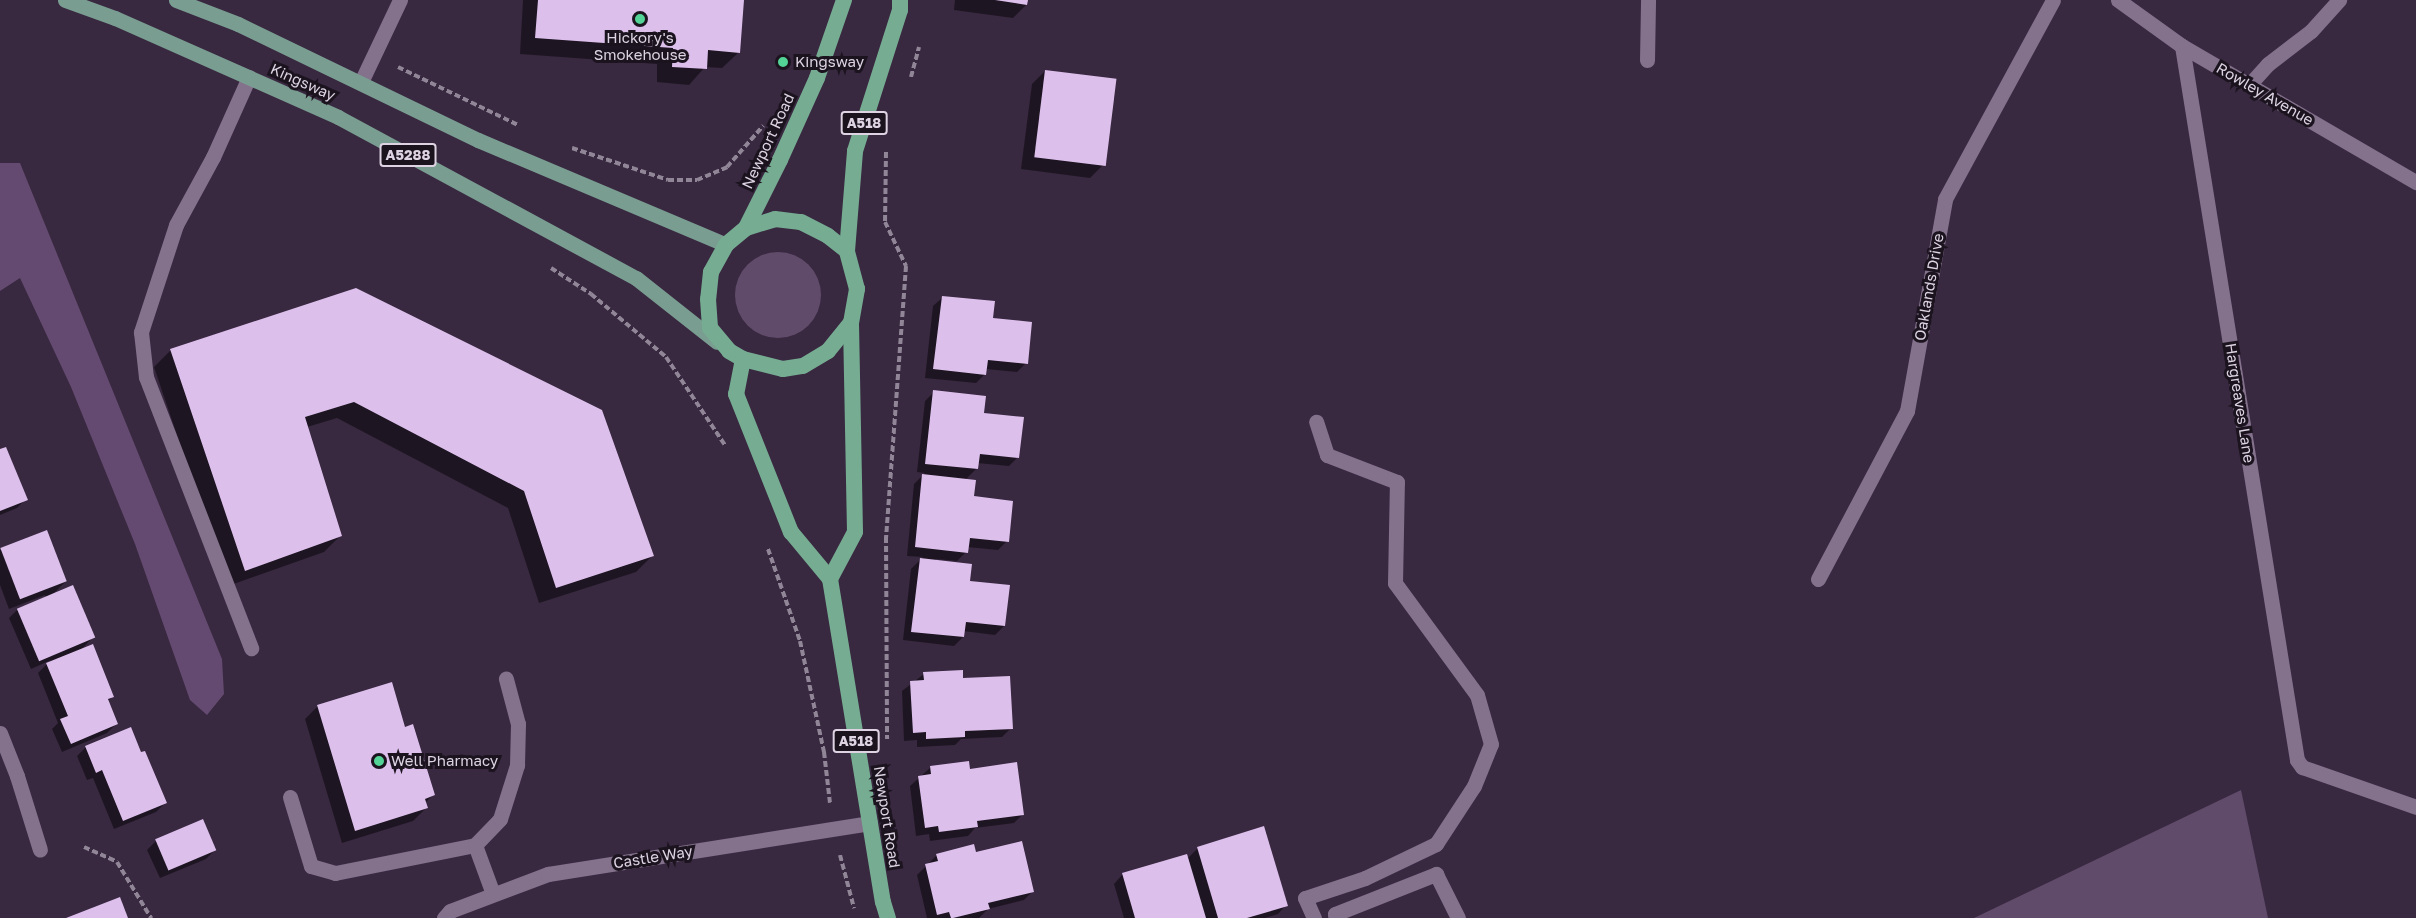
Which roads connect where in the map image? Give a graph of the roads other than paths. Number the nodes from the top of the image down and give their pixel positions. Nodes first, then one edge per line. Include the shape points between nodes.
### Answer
1 (65, 0) edge
2 (176, 0) edge
3 (399, 0) edge
4 (844, 0) edge
5 (900, 0) edge
6 (1648, 0) edge
7 (2053, 0) edge
8 (2118, 0) edge
9 (2339, 0) edge
10 (2182, 46) junction
11 (1647, 60) dead end
12 (249, 77) junction
13 (361, 82) junction
14 (2248, 85) junction
15 (2416, 182) edge
16 (746, 228) junction
17 (726, 245) junction
18 (847, 251) junction
19 (851, 323) junction
20 (736, 355) junction
21 (1316, 422) dead end
22 (830, 579) junction
23 (1818, 579) dead end
24 (251, 648) dead end
25 (506, 679) dead end
26 (0, 733) edge
27 (290, 797) dead end
28 (2416, 807) edge
29 (870, 823) junction
30 (475, 844) junction
31 (39, 850) dead end
32 (493, 894) junction
33 (444, 918) edge
34 (888, 918) edge
35 (1314, 918) edge
36 (1335, 918) edge
37 (1458, 918) edge

1 - 12 main road, Kingsway / A5288
2 - 13 main road, Kingsway / A5288
3 - 13 street
4 - 16 highway, Newport Road via 818,78
5 - 18 highway, A518 via 855,151
6 - 11 street
7 - 23 street, Oaklands Drive via 1945,199 1907,411
8 - 10 street, Rowley Avenue
9 - 14 street via 2311,31
10 - 14 street, Rowley Avenue
10 - 28 street, Hargreaves Lane via 2297,760 2302,767
12 - 20 main road, Kingsway / A5288 via 338,117 636,278
12 - 24 street via 213,157 176,225 141,332 147,377
13 - 17 main road, Kingsway / A5288 via 478,140
14 - 15 street, Rowley Avenue
16 - 17 highway, Newport Road
16 - 18 highway, Newport Road via 775,219 801,222
17 - 20 highway, Newport Road via 711,272 710,328
18 - 19 highway, A518 via 857,289
19 - 20 highway, A518 via 828,351 803,366 783,369
19 - 22 highway, A518 via 855,532
20 - 22 highway via 736,394 791,532
21 - 35 street via 1327,455 1397,482 1395,583 1477,695 1491,744 1474,786 1436,844 1365,878 1305,898
22 - 29 highway, Newport Road / A518
25 - 30 street via 518,724 517,765 500,819
26 - 31 street
27 - 30 street via 311,866 335,873
29 - 32 street, Castle Way via 548,874
29 - 34 highway, Newport Road / A518
30 - 32 street
32 - 33 street, Castle Way via 450,911
36 - 37 street via 1335,914 1436,874

